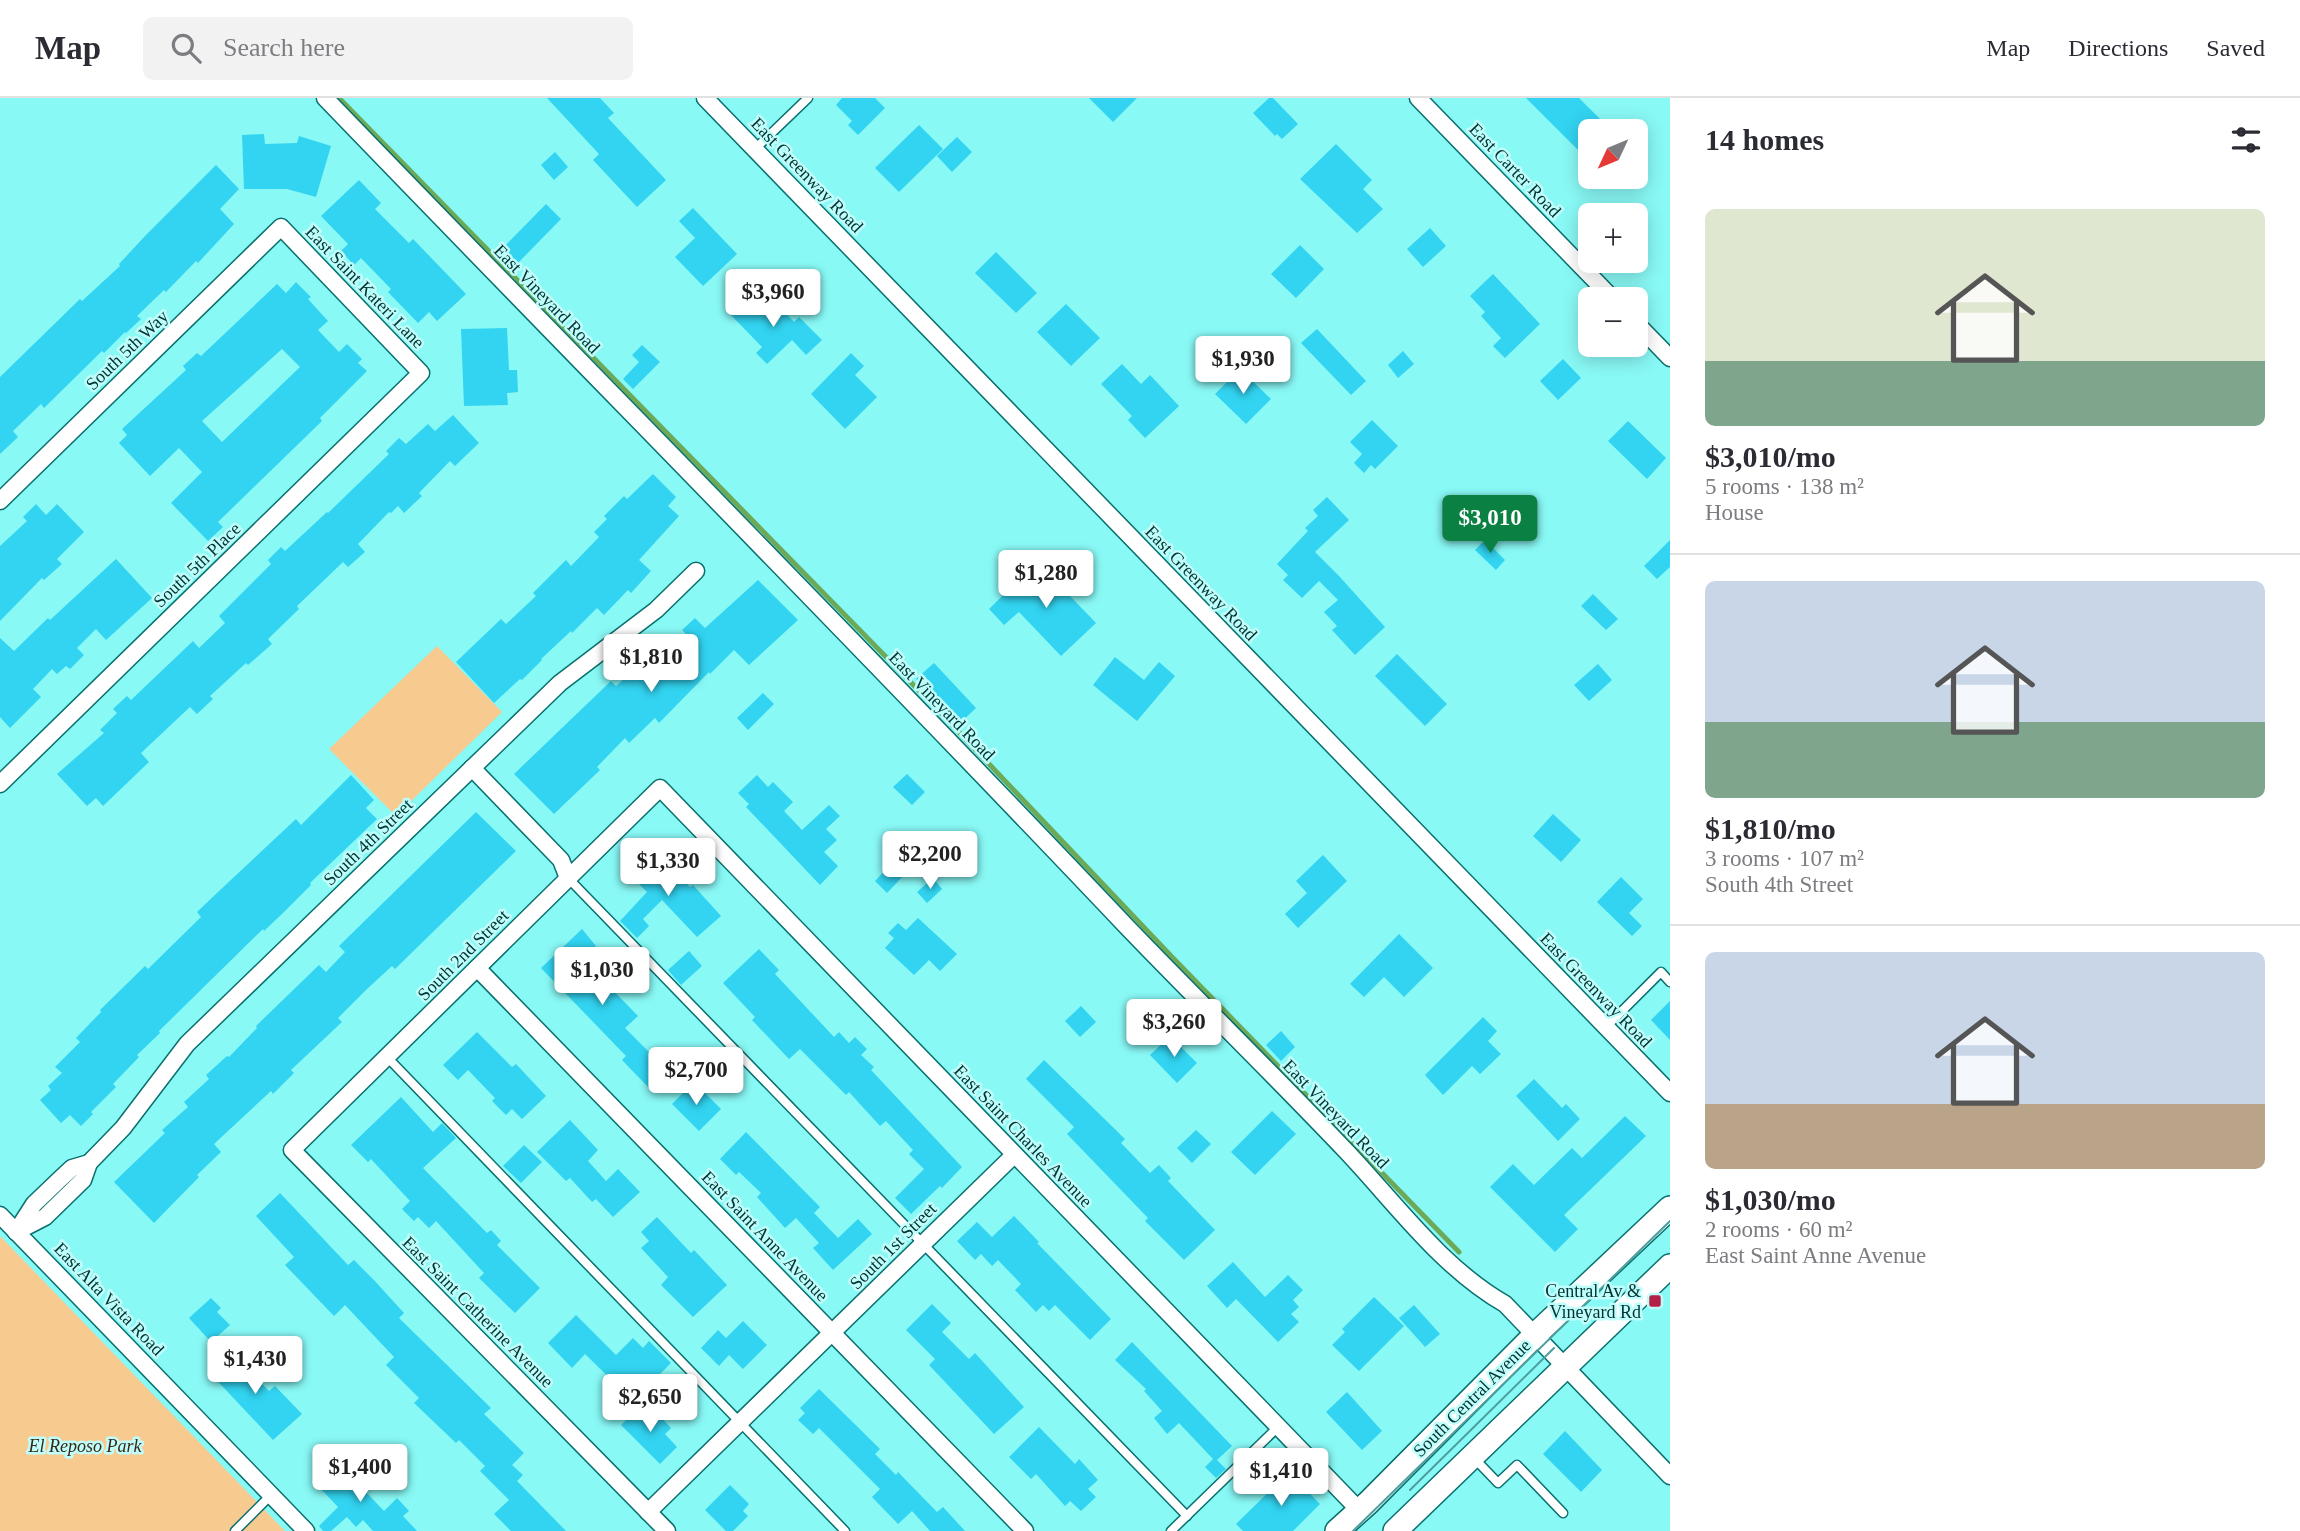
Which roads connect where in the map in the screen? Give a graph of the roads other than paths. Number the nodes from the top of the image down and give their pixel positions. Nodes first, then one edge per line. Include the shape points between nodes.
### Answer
1 (326, 98) edge
2 (705, 98) edge
3 (808, 98) edge
4 (1418, 98) edge
5 (755, 149) junction
6 (281, 227) joint
7 (1601, 287) edge
8 (1648, 335) edge
9 (1670, 358) edge
10 (421, 373) joint
11 (0, 501) edge
12 (696, 571) dead end
13 (472, 768) junction
14 (3, 775) edge
15 (660, 788) joint
16 (568, 878) junction
17 (477, 968) junction
18 (1670, 982) edge
19 (1606, 1027) junction
20 (387, 1057) junction
21 (1670, 1093) edge
22 (292, 1150) joint
23 (1014, 1155) junction
24 (1670, 1208) edge
25 (0, 1215) edge
26 (16, 1232) junction
27 (923, 1244) junction
28 (1670, 1266) edge
29 (832, 1334) junction
30 (1535, 1335) junction
31 (1567, 1367) junction
32 (741, 1422) junction
33 (1278, 1427) junction
34 (1473, 1457) junction
35 (1670, 1476) edge
36 (271, 1495) junction
37 (1360, 1510) junction
38 (648, 1512) junction
39 (1563, 1513) dead end
40 (1187, 1516) junction
41 (235, 1531) edge
42 (306, 1531) edge
43 (667, 1531) edge
44 (845, 1531) edge
45 (1025, 1531) edge
46 (1171, 1531) edge
47 (1336, 1531) edge
48 (1395, 1531) edge

1 - 30 street, East Vineyard Road via 1432,1245 1483,1291 1505,1304
2 - 5 street, East Greenway Road
3 - 5 lane
4 - 7 street, East Carter Road
5 - 19 street, East Greenway Road
6 - 10 street, East Saint Kateri Lane
6 - 11 street, South 5th Way
8 - 9 street
10 - 14 street, South 5th Place
12 - 13 street, South 4th Street via 656,610 560,683
13 - 16 street via 561,860
13 - 26 street, South 4th Street via 187,1044 123,1128 89,1163 72,1168 65,1187 34,1204
15 - 16 street, South 2nd Street
15 - 23 street, East Saint Charles Avenue
16 - 17 street, South 2nd Street
16 - 27 lane
17 - 20 street, South 2nd Street
17 - 29 street, East Saint Anne Avenue
18 - 19 lane via 1661,972
19 - 21 street, East Greenway Road
20 - 22 street, South 2nd Street
20 - 32 lane
22 - 38 street, East Saint Catherine Avenue
23 - 27 street, South 1st Street
23 - 33 street, East Saint Charles Avenue
24 - 30 main road, South Central Avenue
25 - 26 street, East Alta Vista Road
26 - 36 street, East Alta Vista Road
27 - 29 street, South 1st Street
27 - 40 lane
28 - 31 main road
29 - 32 street, South 1st Street
29 - 45 street, East Saint Anne Avenue
30 - 31 street, East Vineyard Road
30 - 37 main road, South Central Avenue
31 - 34 main road
31 - 35 street, East Vineyard Road
32 - 38 street, South 1st Street
32 - 44 lane
33 - 37 street, East Saint Charles Avenue
33 - 40 lane
34 - 39 lane via 1498,1483 1517,1465
34 - 48 main road
36 - 41 lane
36 - 42 street, East Alta Vista Road
37 - 47 main road, South Central Avenue
38 - 43 street, East Saint Catherine Avenue
40 - 46 lane

